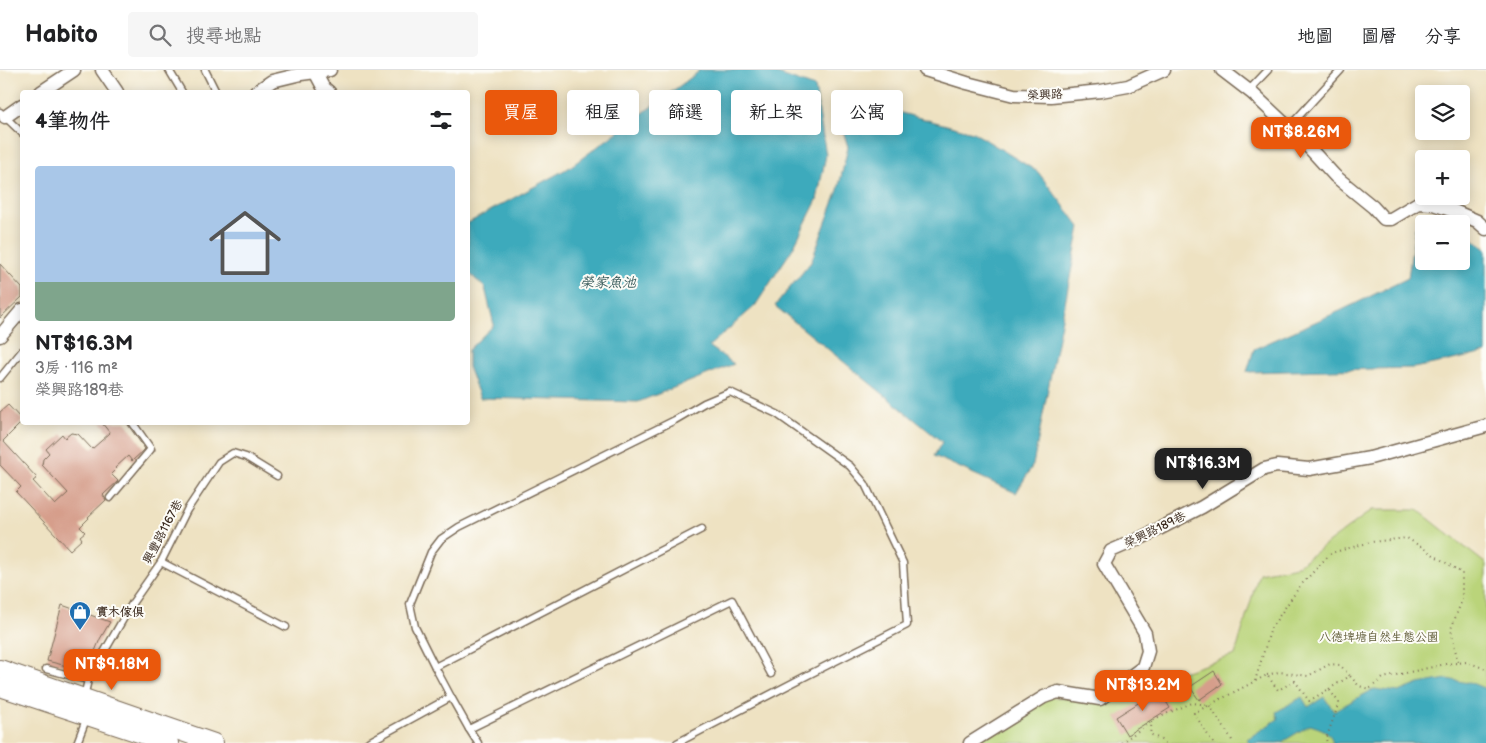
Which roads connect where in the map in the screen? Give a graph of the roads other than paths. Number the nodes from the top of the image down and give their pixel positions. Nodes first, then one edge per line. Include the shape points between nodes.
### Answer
1 (74, 70) edge
2 (102, 70) edge
3 (169, 70) edge
4 (205, 70) edge
5 (330, 70) edge
6 (925, 70) edge
7 (1164, 70) edge
8 (1222, 70) edge
9 (1268, 70) edge
10 (1341, 70) edge
11 (315, 72) junction
12 (44, 90) edge
13 (116, 90) edge
14 (181, 90) edge
15 (215, 90) edge
16 (259, 90) edge
17 (327, 90) edge
18 (1249, 90) junction
19 (20, 106) edge
20 (3, 114) edge
21 (1289, 128) junction
22 (20, 131) edge
23 (1486, 229) edge
24 (20, 312) edge
25 (0, 336) edge
26 (20, 353) edge
27 (0, 378) edge
28 (134, 425) edge
29 (1486, 426) edge
30 (277, 476) dead end
31 (110, 498) dead end
32 (702, 528) dead end
33 (161, 562) junction
34 (286, 627) dead end
35 (435, 667) junction
36 (46, 669) dead end
37 (771, 674) dead end
38 (1, 675) edge
39 (88, 680) junction
40 (451, 697) junction
41 (84, 698) junction
42 (88, 716) junction
43 (469, 729) junction
44 (77, 743) edge
45 (169, 743) edge
46 (214, 743) edge
47 (367, 743) edge
48 (478, 743) edge
49 (677, 743) edge
50 (970, 743) edge

1 - 12 street
2 - 13 street
3 - 14 lane
4 - 15 lane
5 - 11 street
6 - 7 street, 榮興路 via 1014,95 1051,96 1128,86
8 - 18 street
9 - 18 lane
10 - 21 lane
11 - 16 street via 272,81
11 - 17 street
18 - 21 street
19 - 20 street
20 - 22 lane
21 - 23 street via 1335,176 1384,219 1391,219 1418,203 1432,204 1477,221
24 - 25 street
26 - 27 lane
28 - 31 lane via 151,449
29 - 50 street, 榮興路189巷 via 1370,458 1309,469 1277,466 1264,469 1202,507 1111,551 1104,564 1145,633 1148,652 1143,667 1100,699 1058,692 1044,697
30 - 33 lane, 興豐路1167巷 via 246,457 232,453 219,462 187,510
32 - 35 lane
33 - 34 lane
33 - 39 lane, 興豐路1167巷 via 133,602
35 - 40 lane
35 - 49 lane via 415,627 410,604 431,552 441,539 459,527 730,392 777,414 850,466 866,484 903,563 907,625
36 - 39 lane
37 - 43 lane via 732,600
38 - 41 main road
38 - 42 main road
39 - 41 lane, 興豐路1167巷
40 - 43 lane
40 - 47 lane
41 - 46 main road
42 - 44 lane
42 - 45 main road
43 - 48 lane

